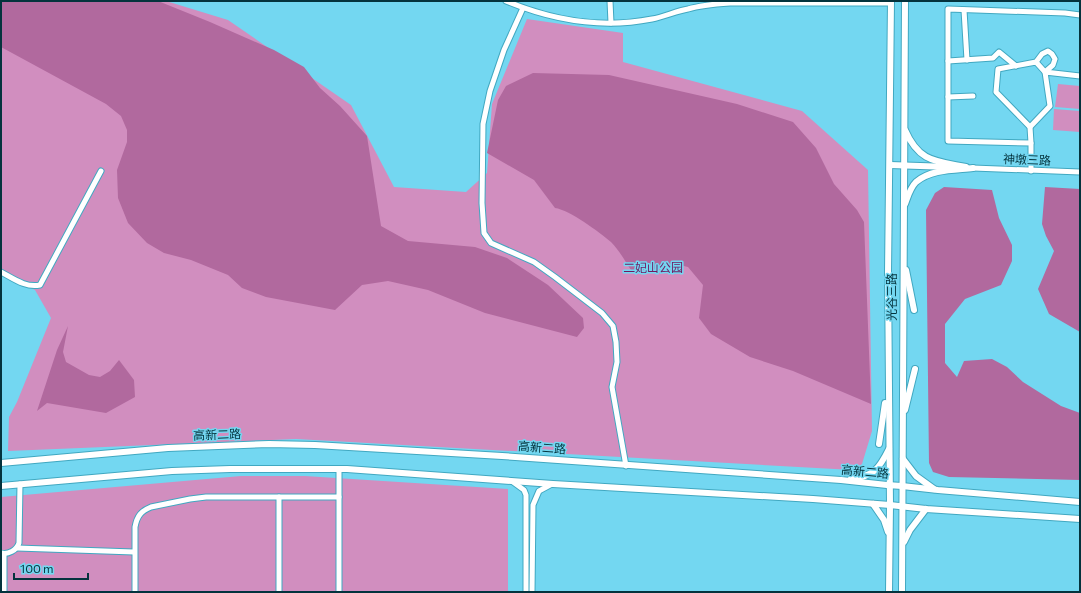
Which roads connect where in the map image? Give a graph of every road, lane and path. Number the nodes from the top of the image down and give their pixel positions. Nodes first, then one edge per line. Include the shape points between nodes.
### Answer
1 (506, 1) edge
2 (610, 1) edge
3 (905, 1) edge
4 (891, 2) edge
5 (523, 8) junction
6 (964, 10) junction
7 (1080, 14) edge
8 (611, 23) junction
9 (967, 60) junction
10 (948, 61) junction
11 (1036, 62) junction
12 (1016, 66) junction
13 (1045, 72) junction
14 (1080, 76) edge
15 (973, 96) dead end
16 (948, 97) junction
17 (904, 127) junction
18 (1030, 127) junction
19 (1031, 143) junction
20 (890, 165) junction
21 (904, 166) junction
22 (973, 168) junction
23 (1031, 170) junction
24 (101, 171) dead end
25 (1080, 172) edge
26 (903, 208) junction
27 (903, 256) junction
28 (1, 272) edge
29 (914, 310) dead end
30 (915, 369) dead end
31 (888, 384) junction
32 (903, 422) junction
33 (879, 444) dead end
34 (889, 447) junction
35 (903, 459) junction
36 (1, 463) edge
37 (626, 466) junction
38 (339, 469) junction
39 (508, 480) junction
40 (841, 480) junction
41 (20, 484) junction
42 (553, 484) junction
43 (890, 485) junction
44 (1, 486) edge
45 (902, 486) junction
46 (938, 490) junction
47 (279, 497) junction
48 (338, 497) junction
49 (1080, 502) edge
50 (872, 504) junction
51 (890, 505) junction
52 (904, 506) junction
53 (926, 510) junction
54 (1080, 519) edge
55 (889, 535) junction
56 (903, 543) junction
57 (17, 548) junction
58 (134, 552) junction
59 (3, 553) edge
60 (4, 592) edge
61 (135, 592) edge
62 (279, 592) edge
63 (339, 592) edge
64 (526, 592) edge
65 (532, 592) edge
66 (889, 592) edge
67 (902, 592) edge

1 - 5 street
2 - 8 street
3 - 17 main road, 光谷三路
4 - 8 street via 730,2 709,4 653,19
4 - 20 main road, 光谷三路
5 - 8 street via 553,17 588,23
5 - 37 street via 504,50 490,91 483,124 484,233 491,243 534,262 555,277 602,313 613,326 617,362 612,387
6 - 7 street
6 - 9 street
6 - 10 street via 948,10
9 - 10 street
9 - 12 street via 993,58 999,52
10 - 16 street
11 - 12 street
11 - 13 street
11 - 13 street via 1048,51 1052,54 1055,60
12 - 18 street via 998,68 996,92
13 - 14 street
13 - 18 street via 1050,106
15 - 16 street
16 - 19 street via 948,141
17 - 21 main road, 光谷三路
17 - 22 main road via 909,141 932,161
18 - 19 street
19 - 23 street
20 - 21 main road
20 - 31 main road, 光谷三路
21 - 22 main road
21 - 26 main road, 光谷三路
22 - 23 street, 神墩三路
22 - 26 main road via 929,174 916,182
23 - 25 street, 神墩三路
24 - 28 street via 40,285 32,287
26 - 27 main road, 光谷三路
27 - 29 main road
27 - 32 main road, 光谷三路
30 - 32 main road
31 - 33 main road
31 - 34 main road, 光谷三路
32 - 35 main road, 光谷三路
34 - 40 main road via 879,467 871,474 862,478
34 - 43 main road, 光谷三路
35 - 45 main road, 光谷三路
35 - 46 main road via 919,479
36 - 37 main road, 高新二路 via 168,448 269,444 339,446
37 - 40 main road, 高新二路
38 - 39 main road
38 - 41 main road via 172,471
38 - 48 street
39 - 42 main road
39 - 64 street via 518,484 526,495
40 - 43 main road, 高新二路
41 - 44 main road
41 - 57 street
42 - 50 main road
42 - 65 street via 539,491 533,505
43 - 45 main road, 高新二路
43 - 51 main road, 光谷三路
45 - 46 main road, 高新二路
45 - 52 main road, 光谷三路
46 - 49 main road, 高新二路
47 - 48 street
47 - 58 street via 206,497 151,507 140,513 136,519
47 - 62 street
48 - 63 street
50 - 51 main road
50 - 55 main road via 884,520
51 - 52 main road
51 - 55 main road, 光谷三路
52 - 53 main road
52 - 56 main road, 光谷三路
53 - 54 main road
53 - 56 main road
55 - 66 main road, 光谷三路
56 - 67 main road, 光谷三路
57 - 58 street
57 - 59 street
58 - 61 street
59 - 60 street

